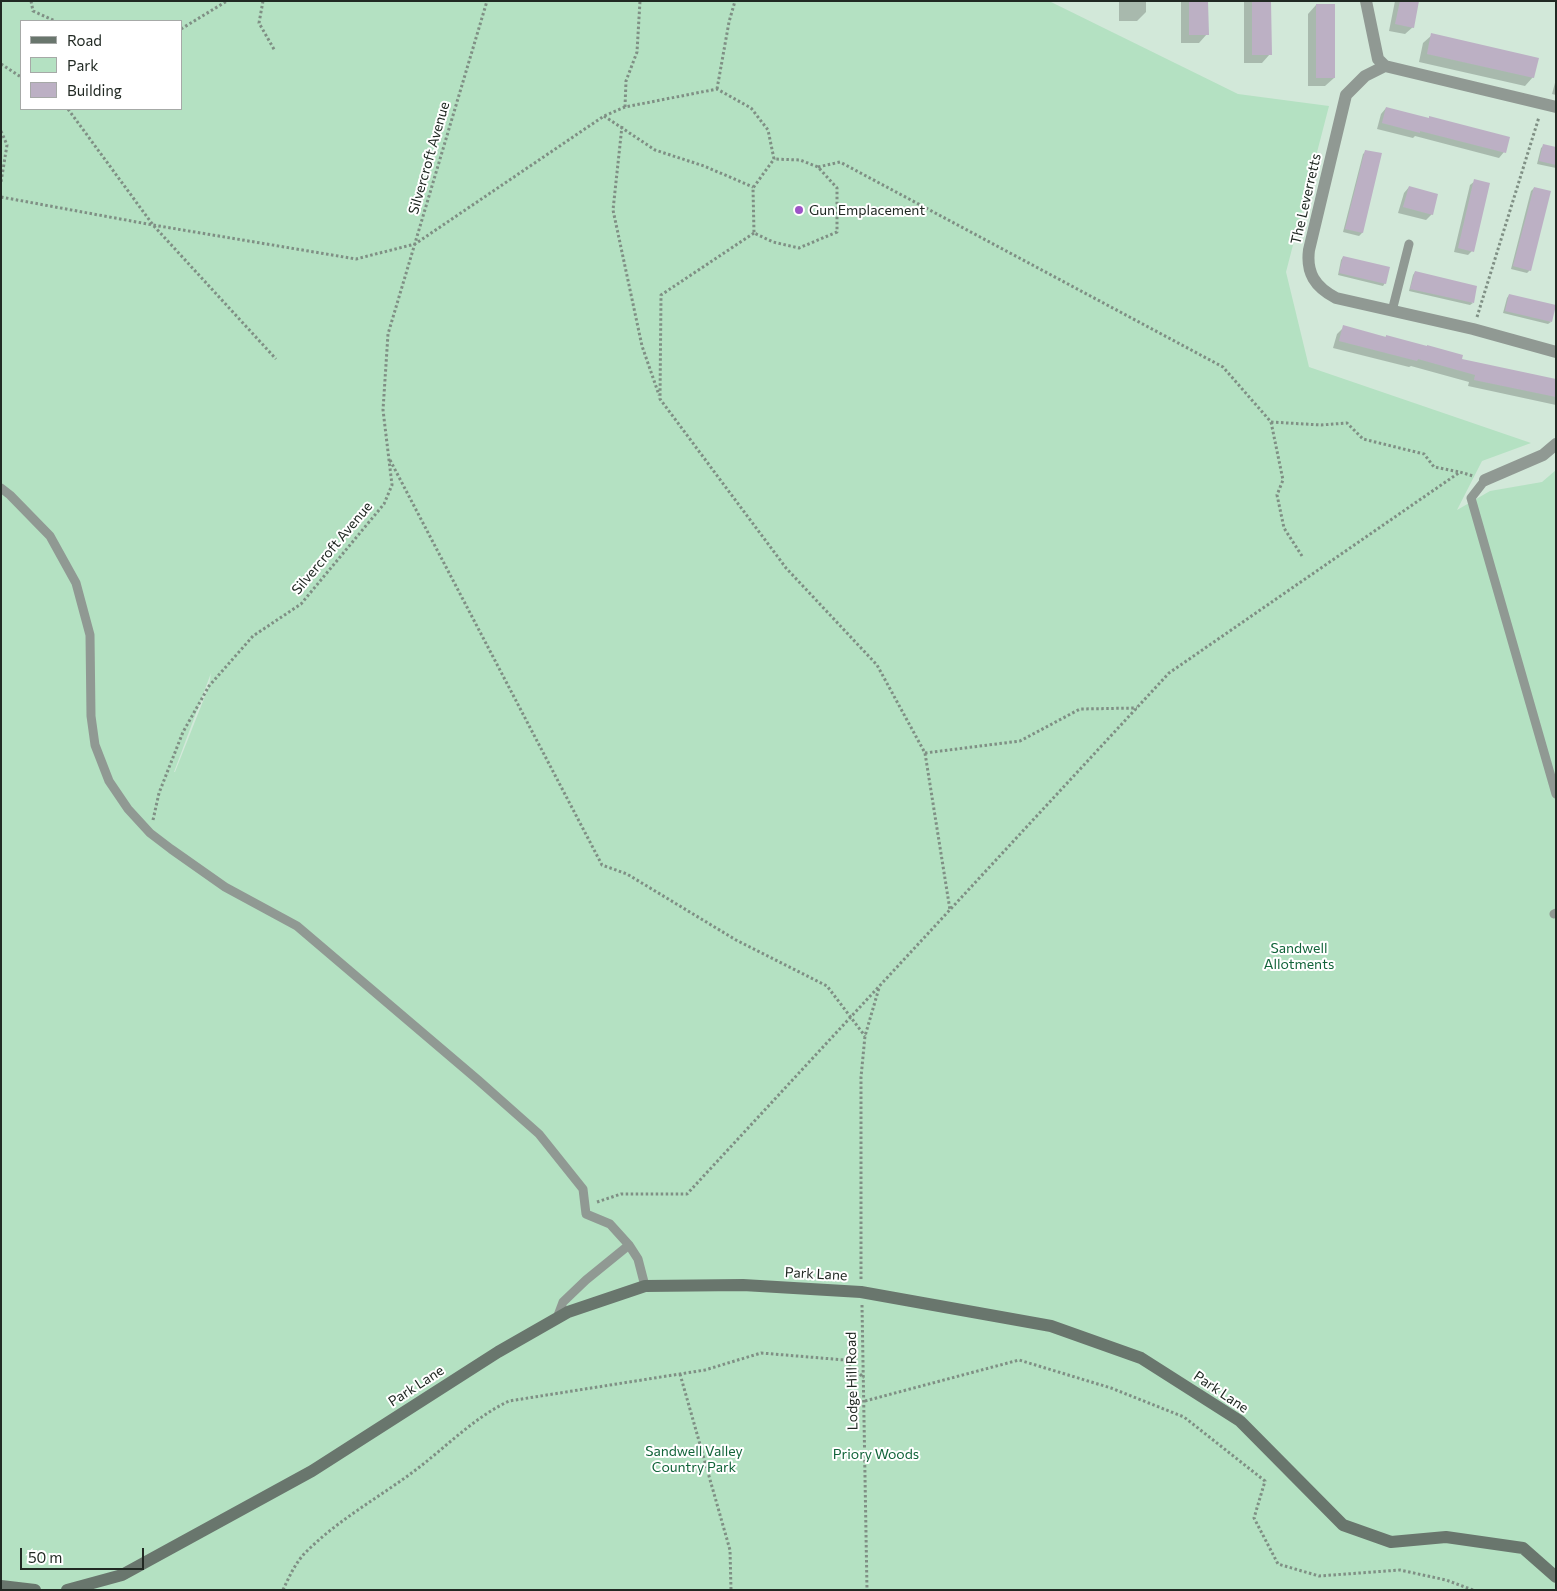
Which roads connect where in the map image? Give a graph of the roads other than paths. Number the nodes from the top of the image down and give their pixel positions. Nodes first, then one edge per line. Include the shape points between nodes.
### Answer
1 (1366, 1) edge
2 (1385, 66) junction
3 (1556, 107) edge
4 (1409, 244) dead end
5 (1392, 311) junction
6 (1556, 352) edge
7 (1556, 444) edge
8 (1485, 480) joint
9 (1, 488) edge
10 (1556, 794) edge
11 (629, 1245) junction
12 (644, 1286) junction
13 (557, 1318) junction
14 (1556, 1578) edge
15 (1, 1586) edge
16 (35, 1590) edge
17 (67, 1590) edge

1 - 2 street via 1378,59
2 - 3 street
2 - 5 street, The Leverretts via 1365,76 1346,95 1308,261 1316,283 1326,293
4 - 5 lane
5 - 6 street, The Leverretts
7 - 8 street via 1543,455
8 - 10 lane via 1471,498
9 - 11 lane via 50,536 76,583 90,635 91,716 95,745 109,781 128,809 150,833 225,886 297,926 478,1080 539,1134 583,1189 586,1214 610,1224
11 - 12 lane via 638,1259
11 - 13 lane via 563,1302
12 - 13 street, Park Lane
12 - 14 street, Park Lane via 742,1285 861,1292 1051,1326 1141,1358 1240,1421 1343,1525 1392,1542 1446,1537 1523,1548
13 - 17 street, Park Lane via 312,1471 122,1575
15 - 16 street

